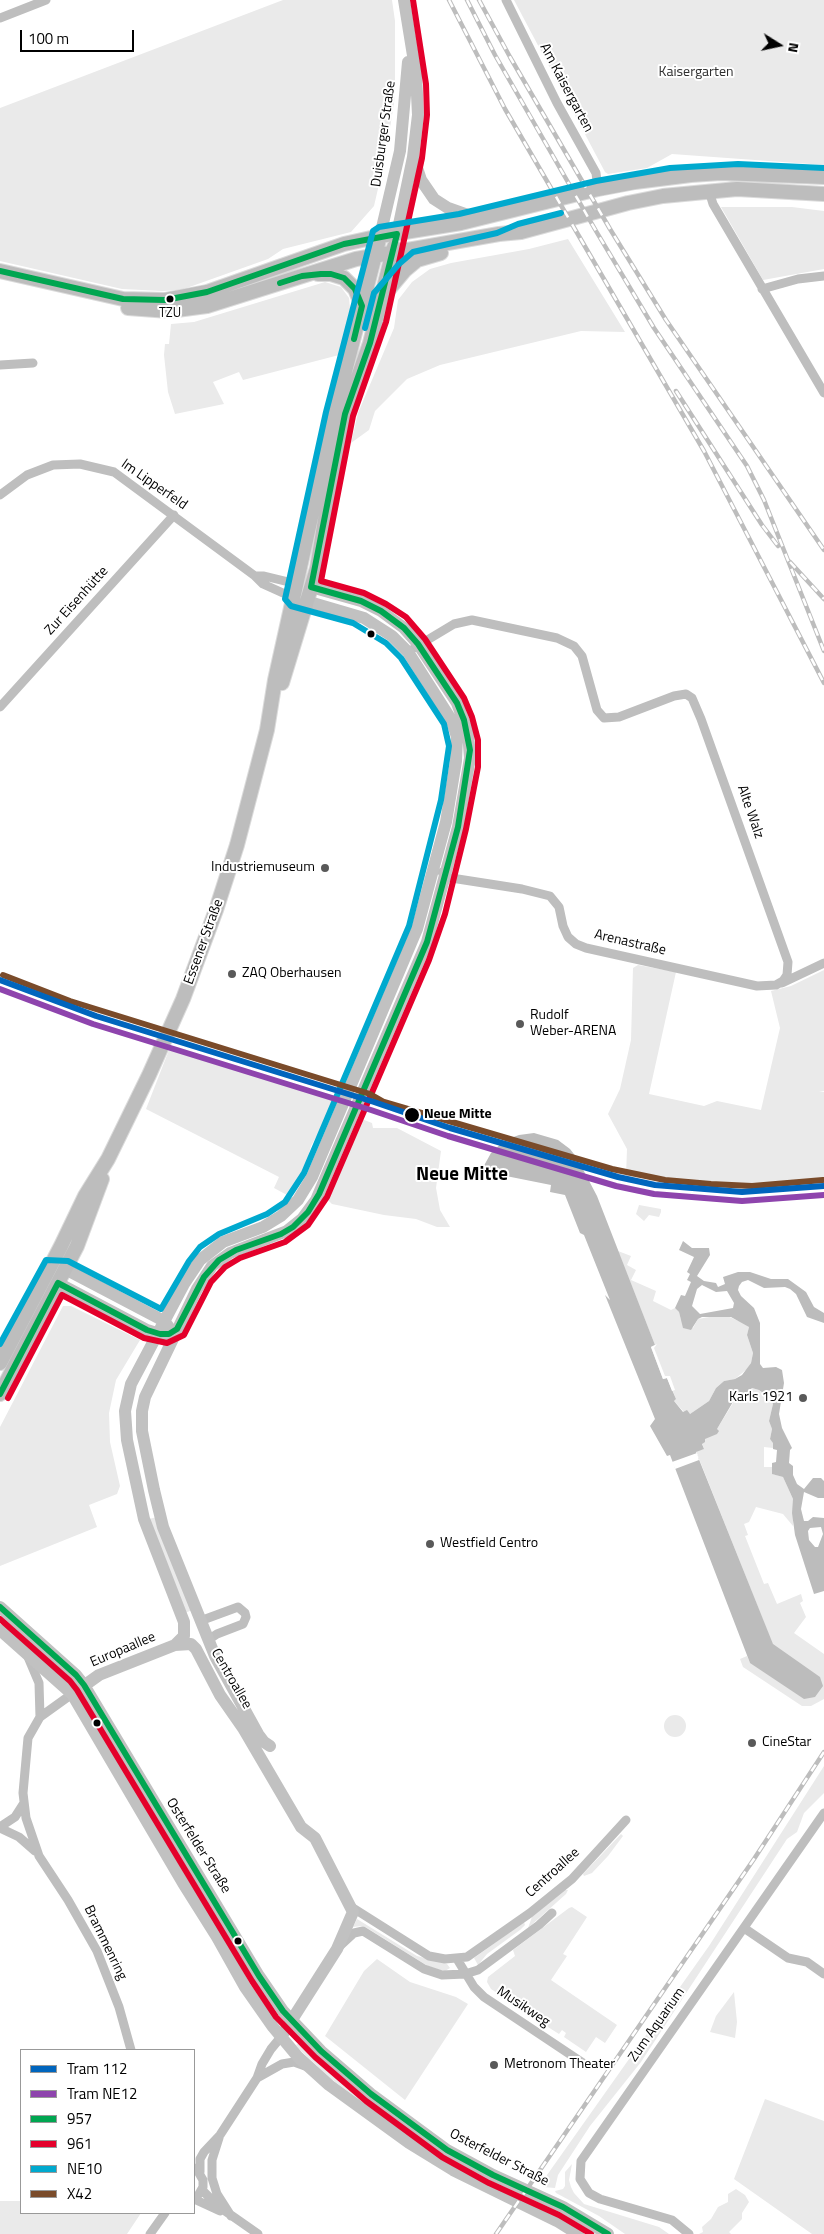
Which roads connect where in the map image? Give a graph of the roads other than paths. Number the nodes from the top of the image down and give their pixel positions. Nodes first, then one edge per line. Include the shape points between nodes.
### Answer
1 (46, 0) edge
2 (404, 0) edge
3 (506, 0) edge
4 (0, 18) edge
5 (409, 35) junction
6 (413, 157) junction
7 (722, 173) junction
8 (824, 177) edge
9 (598, 189) junction
10 (709, 190) junction
11 (824, 194) edge
12 (480, 219) junction
13 (521, 232) junction
14 (397, 234) junction
15 (380, 236) junction
16 (392, 253) junction
17 (374, 256) junction
18 (0, 271) edge
19 (302, 276) junction
20 (824, 276) edge
21 (0, 279) edge
22 (762, 288) junction
23 (382, 297) junction
24 (362, 306) junction
25 (33, 363) dead end
26 (0, 365) edge
27 (824, 393) edge
28 (0, 495) edge
29 (174, 515) junction
30 (255, 576) junction
31 (311, 587) junction
32 (299, 594) junction
33 (413, 648) junction
34 (0, 706) edge
35 (436, 861) junction
36 (445, 877) junction
37 (824, 963) edge
38 (779, 984) junction
39 (108, 1159) junction
40 (50, 1268) junction
41 (65, 1269) junction
42 (58, 1283) junction
43 (164, 1321) junction
44 (168, 1336) junction
45 (0, 1363) edge
46 (0, 1394) edge
47 (0, 1607) edge
48 (200, 1621) junction
49 (0, 1630) edge
50 (208, 1640) junction
51 (175, 1645) junction
52 (26, 1653) junction
53 (84, 1685) junction
54 (72, 1694) junction
55 (40, 1717) junction
56 (270, 1746) dead end
57 (24, 1802) junction
58 (824, 1813) edge
59 (626, 1820) dead end
60 (0, 1827) edge
61 (39, 1856) junction
62 (353, 1908) junction
63 (552, 1913) dead end
64 (744, 1928) junction
65 (337, 1949) junction
66 (457, 1959) junction
67 (466, 1974) junction
68 (824, 1974) edge
69 (292, 2020) junction
70 (281, 2037) junction
71 (131, 2049) edge
72 (586, 2065) dead end
73 (308, 2067) junction
74 (257, 2078) junction
75 (220, 2135) junction
76 (197, 2169) edge
77 (202, 2190) junction
78 (195, 2198) edge
79 (195, 2199) edge
80 (164, 2214) edge
81 (231, 2216) junction
82 (150, 2234) edge
83 (258, 2234) edge
84 (578, 2234) edge
85 (608, 2234) edge
86 (689, 2234) edge

1 - 4 street
2 - 5 street, Duisburger Straße
3 - 9 street, Am Kaisergarten via 596,173
5 - 6 street, Duisburger Straße via 418,91
5 - 15 street, Duisburger Straße via 400,151
6 - 12 street via 421,180 434,199 448,208
6 - 14 street, Duisburger Straße
7 - 8 main road
7 - 9 main road via 671,177
7 - 10 main road
9 - 12 main road
10 - 11 main road via 760,189
10 - 13 main road via 628,203
10 - 22 street via 712,204
12 - 14 main road
13 - 16 main road
13 - 23 main road via 500,241 417,260
14 - 15 main road
14 - 16 main road
15 - 17 main road, Essener Straße
15 - 18 main road via 330,248 207,292 165,300 123,299
16 - 17 main road
16 - 23 main road
17 - 19 main road
17 - 24 main road, Essener Straße
19 - 21 main road via 218,304 169,311 135,309
19 - 24 main road via 339,276 355,289
20 - 22 street
22 - 27 street
23 - 31 main road via 345,414
24 - 32 main road, Essener Straße via 334,414
25 - 26 street
28 - 29 street, Im Lipperfeld via 36,471 60,464 80,464 114,472
29 - 30 street, Im Lipperfeld
29 - 34 street, Zur Eisenhütte
30 - 32 street, Im Lipperfeld via 264,576
30 - 32 street, Im Lipperfeld via 270,589
31 - 32 main road
31 - 33 street via 374,607 400,624
32 - 33 street via 364,618
32 - 39 main road, Essener Straße via 275,680 271,713 240,837 212,922 163,1047
33 - 35 street via 449,713 457,737 451,794
33 - 36 street via 457,703 469,741 469,764 458,827
33 - 38 street, Alte Walz via 454,624 472,620 572,644 582,656 597,710 604,718 619,717 674,696 686,694 692,698 702,718 788,962 787,975
35 - 36 street
35 - 43 street, Centroallee via 412,944 312,1177 298,1200 281,1216 222,1242 206,1254
36 - 38 street, Arenastraße via 550,896 559,907 562,926 568,937 586,948 752,985 767,987
36 - 44 street, Centroallee via 427,942 319,1194 299,1222 281,1234 236,1250 219,1260 204,1277
37 - 38 street, Arenastraße
39 - 40 main road, Essener Straße via 85,1196
39 - 41 main road, Essener Straße via 84,1231
40 - 41 main road
40 - 42 main road
40 - 45 main road, Essener Straße
41 - 42 main road, Essener Straße
41 - 43 street
42 - 44 street
42 - 46 main road, Essener Straße
43 - 44 street, Centroallee
44 - 48 street, Centroallee via 145,1397 142,1430 159,1514
44 - 51 street, Centroallee via 131,1384 125,1422 144,1519 184,1622 184,1633
47 - 53 street, Osterfelder Straße
48 - 50 street, Centroallee
48 - 50 street via 238,1607 245,1613 243,1624
49 - 52 street
50 - 56 street, Centroallee via 255,1728
51 - 53 street, Europaallee via 99,1675
51 - 62 street, Centroallee via 188,1643 196,1649 301,1827 315,1838
52 - 54 street
52 - 55 street, Brammenring via 39,1683
53 - 54 street
53 - 69 street, Osterfelder Straße via 259,1976
54 - 55 street, Brammenring
54 - 70 street via 245,1987
55 - 57 street, Brammenring via 26,1747
57 - 60 street, Brammenring via 15,1818
57 - 61 street, Brammenring via 28,1827
58 - 64 street, Zum Aquarium
59 - 66 street, Centroallee via 572,1879 474,1953
60 - 61 street, Brammenring via 19,1837
61 - 71 street, Brammenring via 97,1951 119,2007
62 - 65 street
62 - 66 street, Centroallee via 423,1952 437,1958
63 - 67 street, Centroallee via 478,1970
64 - 68 street via 788,1958 807,1962
64 - 86 street, Zum Aquarium via 583,2156 580,2167 580,2179 589,2193 672,2220
65 - 67 street, Centroallee via 354,1933 363,1932 424,1969 442,1974
65 - 69 street
66 - 67 street, Musikweg
67 - 72 street, Musikweg via 484,1997
69 - 70 street
69 - 85 street, Osterfelder Straße via 339,2067 447,2150 563,2207
70 - 73 street
70 - 74 street via 262,2064
73 - 74 street via 294,2062 282,2064
73 - 84 street via 388,2129 436,2160
74 - 75 street
75 - 76 street via 200,2159
75 - 81 street via 212,2160 212,2178 217,2194
76 - 77 street via 203,2180
77 - 78 street
77 - 81 street
79 - 81 street
80 - 82 street
81 - 83 street

